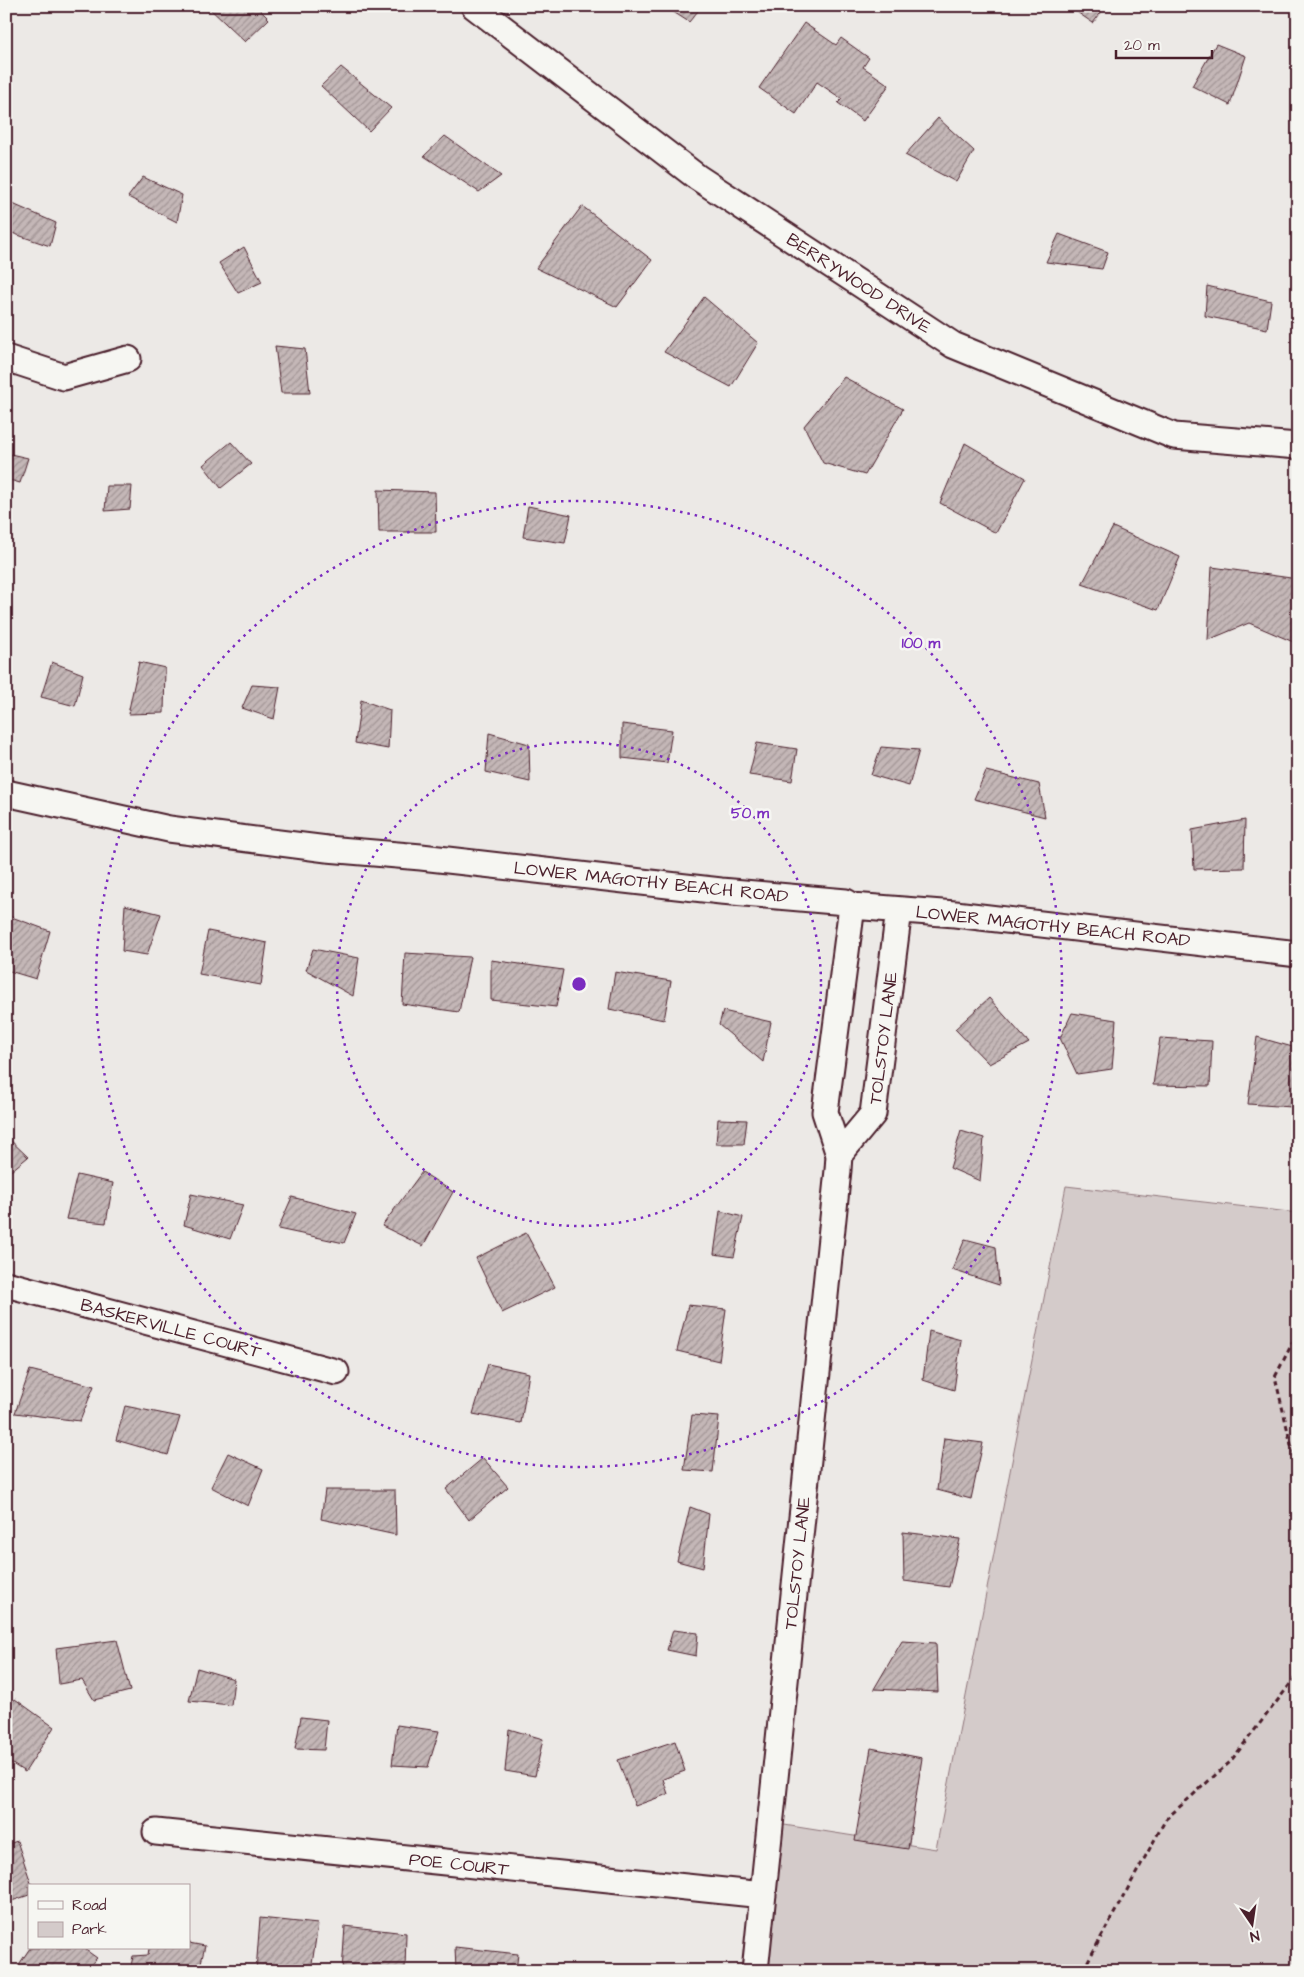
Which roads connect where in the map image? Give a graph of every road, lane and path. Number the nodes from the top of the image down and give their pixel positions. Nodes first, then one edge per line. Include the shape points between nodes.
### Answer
1 (474, 6) edge
2 (6, 358) edge
3 (128, 359) dead end
4 (1298, 446) edge
5 (6, 792) edge
6 (852, 906) junction
7 (899, 910) junction
8 (1298, 954) edge
9 (840, 1155) junction
10 (6, 1284) edge
11 (1298, 1332) edge
12 (336, 1372) dead end
13 (1298, 1474) edge
14 (1298, 1674) edge
15 (156, 1832) dead end
16 (763, 1896) junction
17 (755, 1971) edge
18 (1090, 1971) edge

1 - 4 street, BERRYWOOD DRIVE via 696,177 953,345 1174,436
2 - 3 street via 64,377
5 - 6 street, LOWER MAGOTHY BEACH ROAD via 169,829 327,850 846,902
6 - 7 street, LOWER MAGOTHY BEACH ROAD
6 - 9 street, TOLSTOY LANE via 825,1112
7 - 8 street, LOWER MAGOTHY BEACH ROAD
7 - 9 street, TOLSTOY LANE via 873,1114
9 - 16 street, TOLSTOY LANE
10 - 12 street, BASKERVILLE COURT
11 - 13 path via 1275,1377
14 - 18 path via 1230,1762 1166,1819 1088,1961
15 - 16 street, POE COURT
16 - 17 street, TOLSTOY LANE

